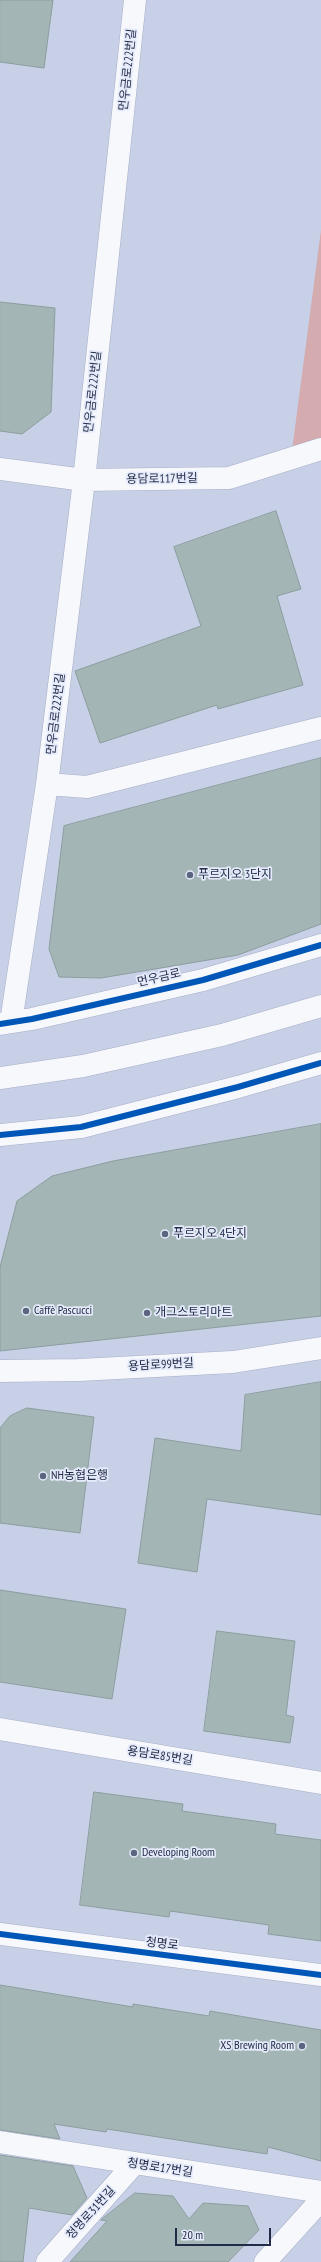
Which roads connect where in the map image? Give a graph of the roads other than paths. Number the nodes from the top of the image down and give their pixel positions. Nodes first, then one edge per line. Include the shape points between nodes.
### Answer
1 (136, 0) edge
2 (321, 449) edge
3 (0, 469) edge
4 (84, 480) junction
5 (321, 728) edge
6 (47, 784) junction
7 (321, 945) edge
8 (321, 1006) edge
9 (5, 1023) edge
10 (321, 1063) edge
11 (0, 1078) edge
12 (0, 1135) edge
13 (321, 1348) edge
14 (0, 1371) edge
15 (0, 1729) edge
16 (321, 1783) edge
17 (0, 1934) edge
18 (321, 1975) edge
19 (0, 2142) edge
20 (134, 2164) junction
21 (321, 2192) edge
22 (321, 2200) edge
23 (47, 2262) edge
24 (265, 2262) edge

1 - 4 street, 먼우금로222번길
2 - 4 street, 용담로117번길 via 229,478
3 - 4 street, 용담로117번길
4 - 6 street, 먼우금로222번길
5 - 6 street via 87,787
6 - 9 street, 먼우금로222번길
7 - 9 street, 먼우금로 via 203,980
8 - 11 street via 222,1036 83,1066
10 - 12 street via 238,1087 81,1126
13 - 14 street, 용담로99번길 via 233,1362 79,1370
15 - 16 street, 용담로85번길
17 - 18 street, 청명로
19 - 20 street, 청명로17번길
20 - 21 street, 청명로17번길
20 - 23 street, 청명로31번길
22 - 24 street

